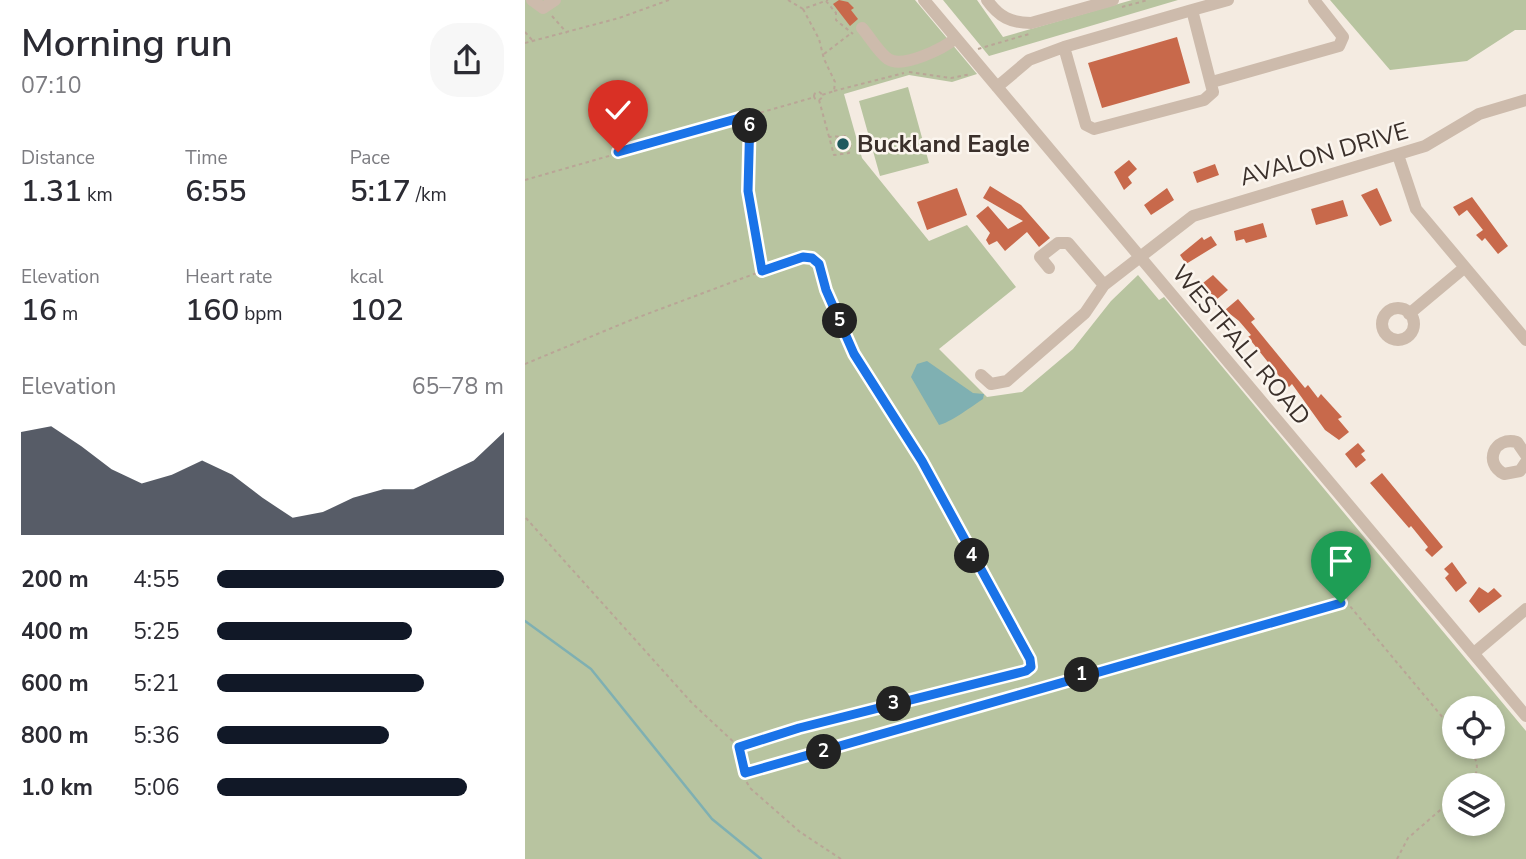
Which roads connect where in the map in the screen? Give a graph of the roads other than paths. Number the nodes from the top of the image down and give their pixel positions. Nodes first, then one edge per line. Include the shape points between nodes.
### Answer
1 (532, 0) edge
2 (924, 0) edge
3 (988, 0) edge
4 (1113, 0) edge
5 (1228, 0) edge
6 (1314, 0) edge
7 (550, 4) edge
8 (1192, 10) junction
9 (857, 31) road end
10 (956, 38) junction
11 (1064, 47) junction
12 (1212, 82) junction
13 (997, 87) junction
14 (1526, 100) edge
15 (1398, 155) junction
16 (1139, 257) junction
17 (1049, 268) dead end
18 (1464, 268) junction
19 (1104, 285) junction
20 (1409, 314) dead end
21 (1051, 326) dead end
22 (1061, 337) junction
23 (1526, 340) edge
24 (981, 375) dead end
25 (1526, 454) edge
26 (1526, 462) edge
27 (1526, 609) edge
28 (1474, 653) junction
29 (1526, 716) edge

1 - 7 street via 539,7
2 - 10 street, WESTFALL ROAD
3 - 4 street via 997,12 1017,23 1031,23
5 - 8 street
6 - 12 street via 1343,37 1339,46
8 - 11 street
8 - 12 street
9 - 10 street via 895,61 940,50
10 - 13 street, WESTFALL ROAD
11 - 12 street via 1086,125 1094,129 1204,100 1213,92
11 - 13 street via 1028,60
13 - 16 street, WESTFALL ROAD
14 - 15 street, AVALON DRIVE via 1479,114 1437,142
15 - 16 street, AVALON DRIVE via 1206,210
15 - 18 street via 1416,209
16 - 19 street, AVALON DRIVE
16 - 28 street, WESTFALL ROAD
17 - 19 street via 1040,257 1058,243 1068,243
18 - 20 street
18 - 23 street
19 - 22 street, AVALON DRIVE
21 - 22 street
22 - 24 street, AVALON DRIVE via 1007,382 991,384
25 - 26 street via 1517,442 1506,441 1496,446 1492,457 1504,474 1520,471
27 - 28 street
28 - 29 street, WESTFALL ROAD

